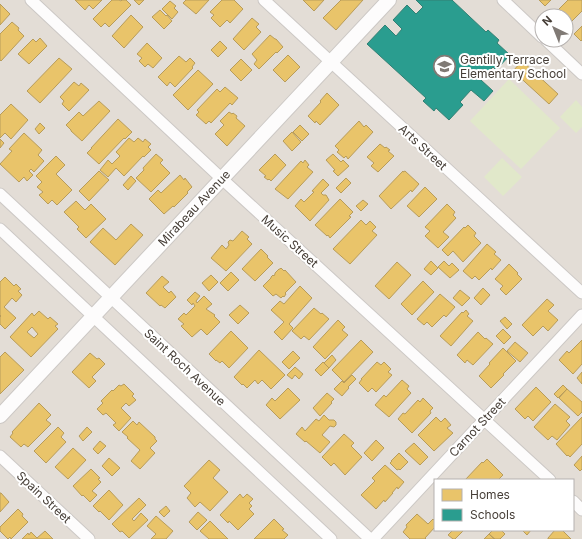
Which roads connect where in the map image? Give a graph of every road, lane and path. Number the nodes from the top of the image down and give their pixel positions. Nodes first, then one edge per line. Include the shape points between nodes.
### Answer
1 (31, 0) edge
2 (264, 0) edge
3 (389, 0) edge
4 (503, 0) edge
5 (534, 29) edge
6 (554, 48) edge
7 (331, 62) junction
8 (582, 74) edge
9 (221, 178) junction
10 (0, 194) edge
11 (0, 229) edge
12 (582, 293) edge
13 (111, 297) junction
14 (582, 315) edge
15 (93, 316) junction
16 (0, 416) edge
17 (485, 419) junction
18 (0, 456) edge
19 (549, 479) edge
20 (574, 502) edge
21 (582, 510) edge
22 (89, 539) edge
23 (331, 539) edge
24 (371, 539) edge

1 - 9 street, Music Street
2 - 7 street, Arts Street
3 - 7 street, Mirabeau Avenue
4 - 5 street
6 - 8 street
7 - 9 street, Mirabeau Avenue
7 - 12 street, Arts Street
9 - 13 street, Mirabeau Avenue
9 - 17 street, Music Street
10 - 13 street, Saint Roch Avenue
11 - 15 street
13 - 15 street, Mirabeau Avenue
13 - 24 street, Saint Roch Avenue
14 - 17 street, Carnot Street
15 - 16 street, Mirabeau Avenue
15 - 23 street
17 - 19 street, Music Street
17 - 24 street, Carnot Street
18 - 22 street, Spain Street
20 - 21 street

